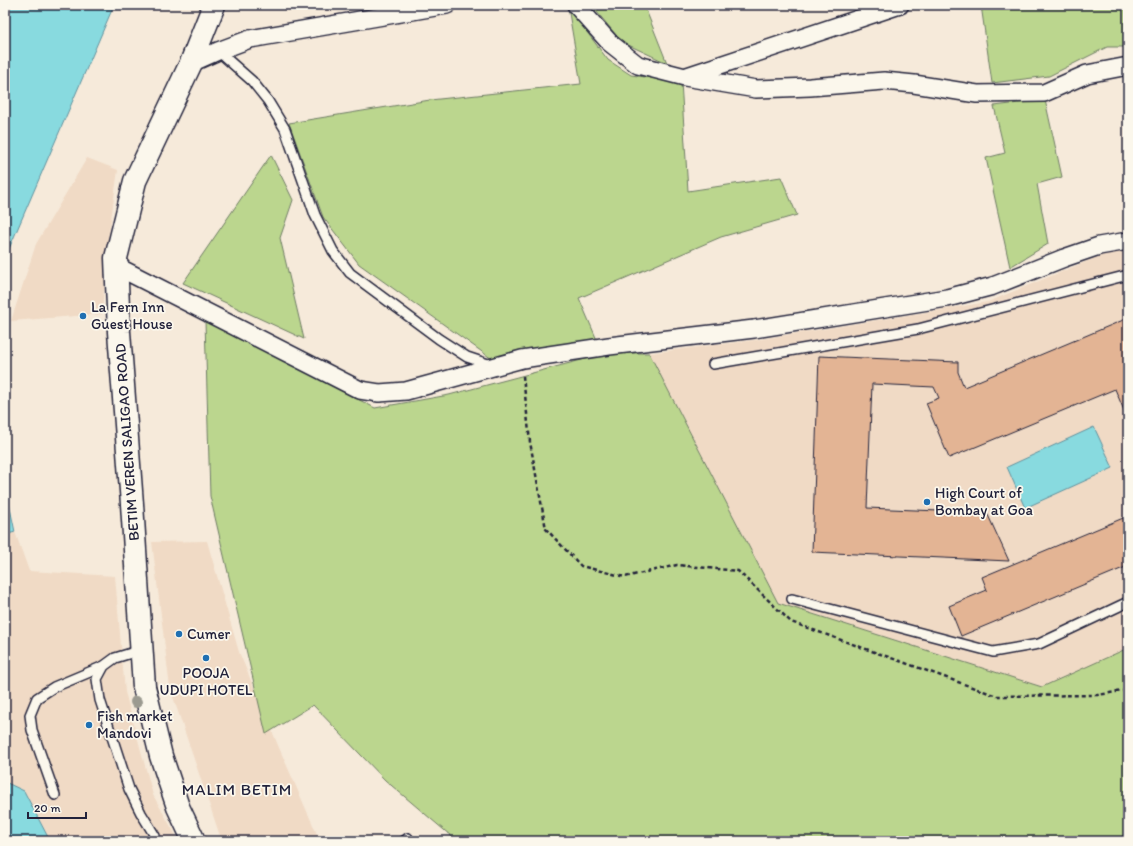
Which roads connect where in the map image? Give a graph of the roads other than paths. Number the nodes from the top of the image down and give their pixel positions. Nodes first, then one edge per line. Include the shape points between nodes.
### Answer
1 (214, 5) edge
2 (446, 5) edge
3 (576, 5) edge
4 (900, 5) edge
5 (218, 51) junction
6 (191, 63) junction
7 (1128, 66) edge
8 (685, 77) junction
9 (1128, 241) edge
10 (116, 266) junction
11 (1128, 275) edge
12 (713, 364) dead end
13 (497, 366) junction
14 (792, 599) dead end
15 (1128, 602) edge
16 (142, 650) junction
17 (104, 666) junction
18 (55, 795) dead end
19 (156, 841) edge
20 (194, 841) edge

1 - 6 main road, BETIM VEREN SALIGAO ROAD
2 - 5 street via 250,40
3 - 8 street via 610,43 638,66
4 - 8 street
5 - 6 street
5 - 13 lane via 252,81 285,129 315,216 333,251 350,273 439,340 467,357
6 - 10 main road, BETIM VEREN SALIGAO ROAD via 135,181
7 - 8 street via 1087,74 1044,93 977,94 884,81 756,89
9 - 13 street via 1099,246 993,286 947,298 754,329 522,359
10 - 13 street via 360,390 379,393 406,391
10 - 16 main road, BETIM VEREN SALIGAO ROAD
11 - 12 lane via 918,329
14 - 15 lane via 993,652 1039,644
16 - 17 lane via 115,658
16 - 20 main road, BETIM VEREN SALIGAO ROAD via 144,687 161,756 178,807
17 - 18 lane via 54,687 37,698 30,715 32,730
17 - 19 lane via 98,679 100,700 129,789

